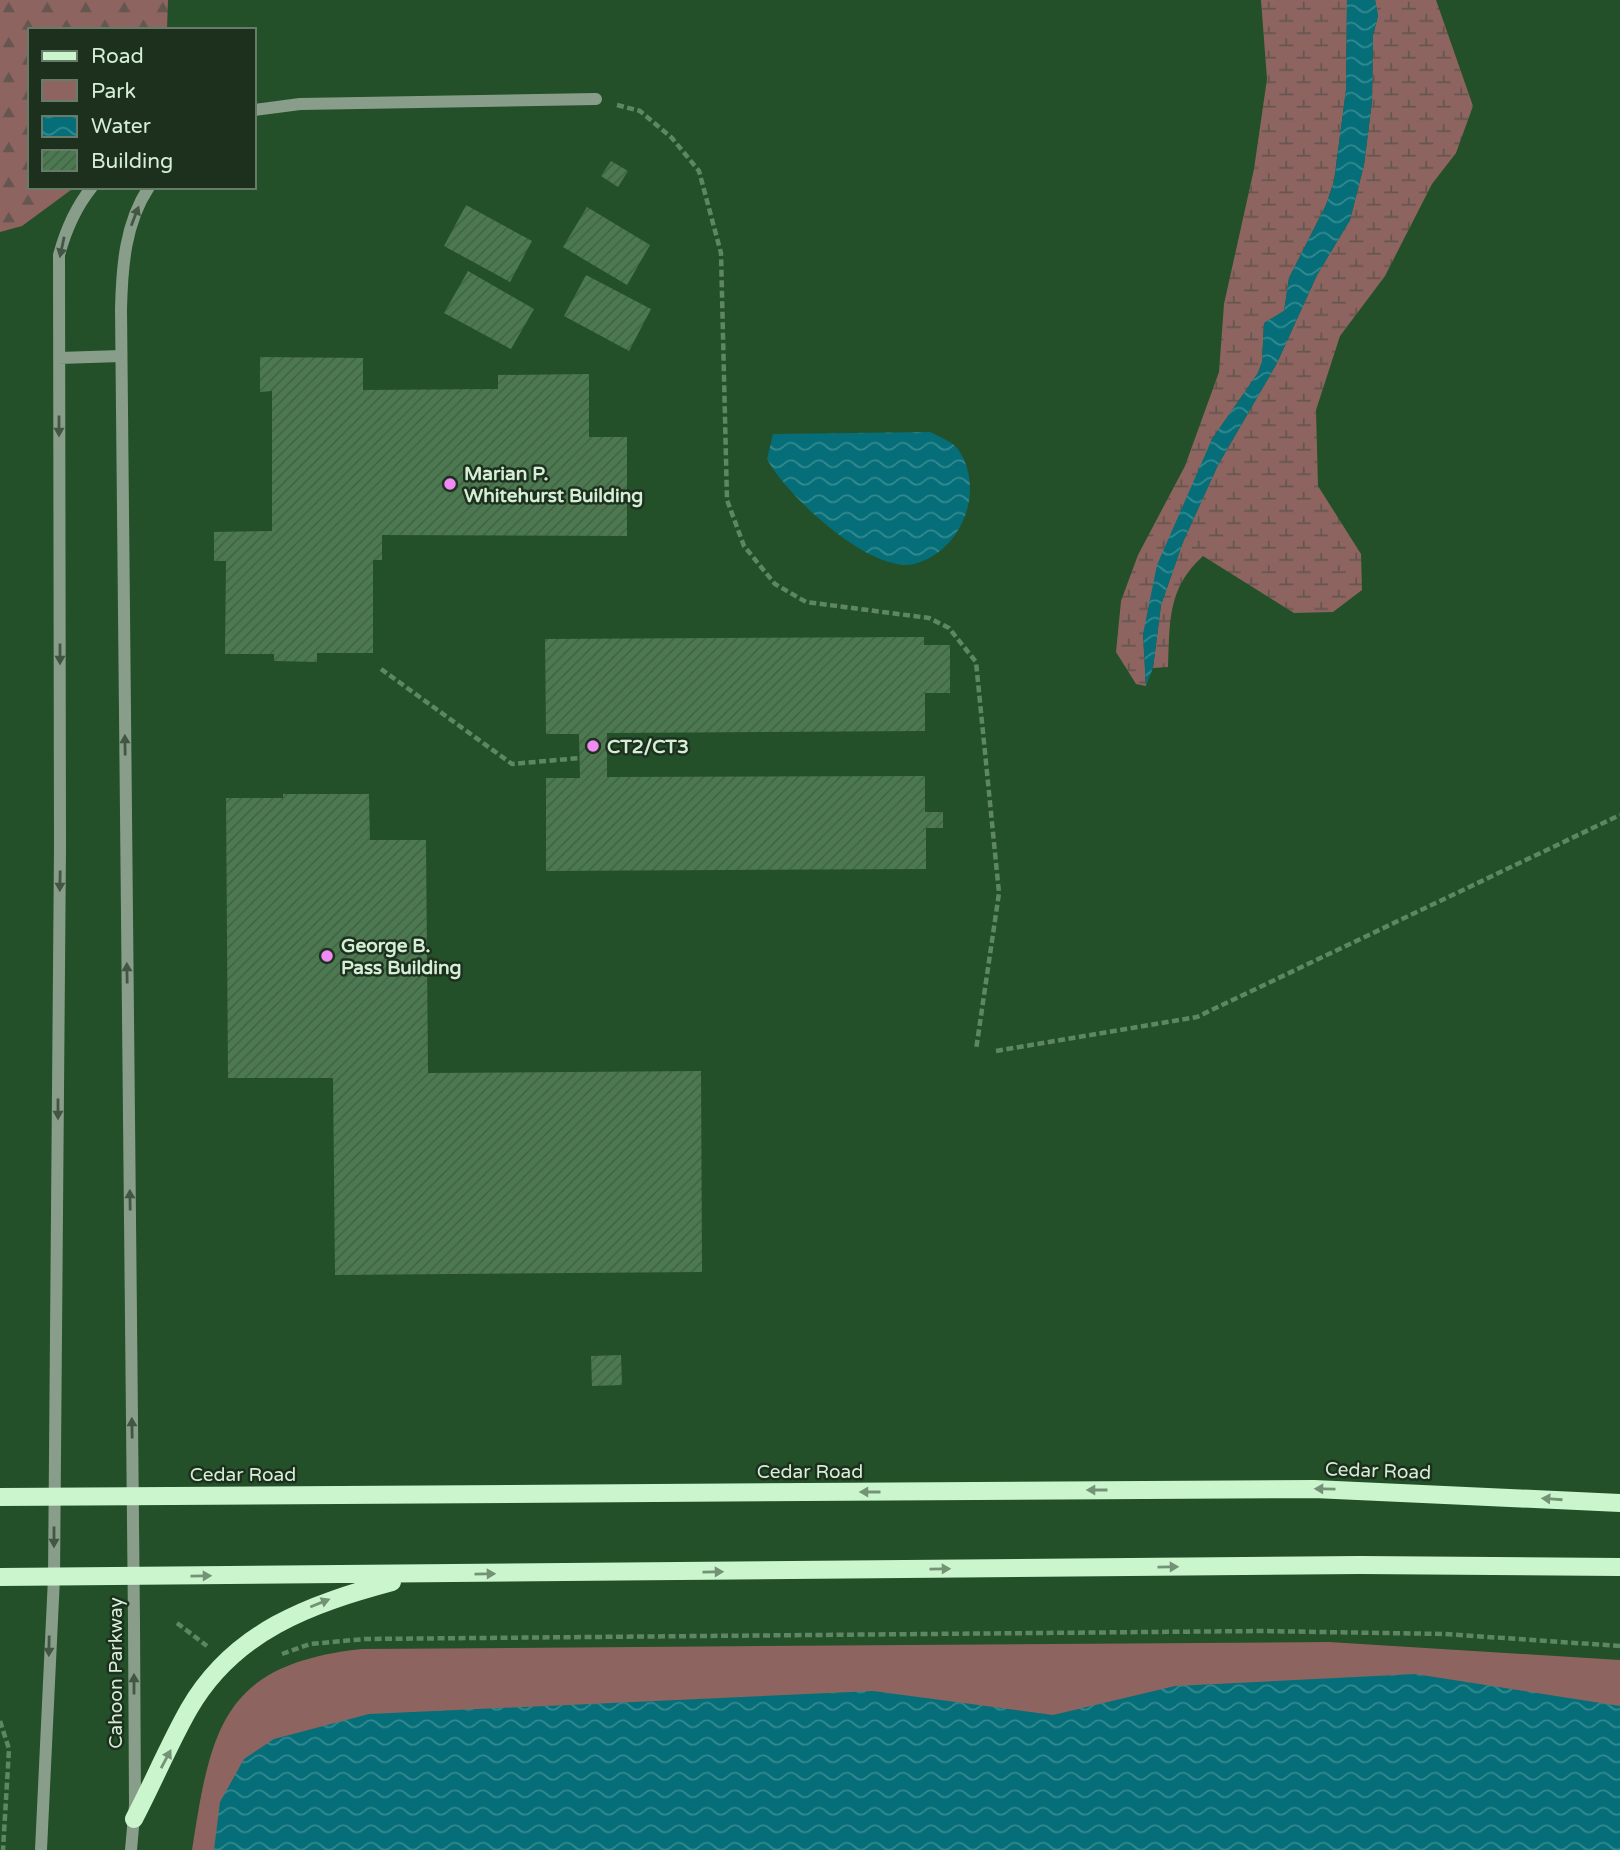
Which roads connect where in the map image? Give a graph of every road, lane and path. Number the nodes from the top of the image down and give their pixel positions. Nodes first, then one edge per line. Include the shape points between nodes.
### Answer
1 (596, 99) joint
2 (256, 110) edge
3 (90, 189) edge
4 (148, 189) edge
5 (121, 355) junction
6 (59, 358) junction
7 (381, 668) dead end
8 (580, 758) dead end
9 (1620, 815) edge
10 (976, 1051) dead end
11 (996, 1051) dead end
12 (132, 1496) junction
13 (0, 1497) edge
14 (54, 1497) junction
15 (1620, 1503) edge
16 (1620, 1567) edge
17 (417, 1575) junction
18 (0, 1577) edge
19 (133, 1577) junction
20 (54, 1578) junction
21 (177, 1623) dead end
22 (1620, 1646) edge
23 (210, 1649) dead end
24 (275, 1658) dead end
25 (0, 1721) edge
26 (134, 1819) junction
27 (3, 1850) edge
28 (41, 1850) edge
29 (131, 1850) edge

1 - 2 street via 300,104
1 - 10 path via 640,111 672,138 699,171 721,253 727,500 744,546 775,584 806,601 929,618 949,628 976,662 999,893
3 -> 6 street via 66,228 59,255
5 -> 4 street, Cahoon Parkway via 122,268 129,233
5 - 6 street
12 -> 5 street, Cahoon Parkway
6 -> 14 street
7 - 8 path via 512,764
9 - 11 path via 1197,1017
12 - 14 main road, Cedar Road
15 -> 12 main road, Cedar Road via 1314,1489
12 - 19 street, Cahoon Parkway
13 - 14 main road, Cedar Road
14 -> 20 street
17 -> 16 main road via 1332,1565
19 -> 17 main road
26 -> 17 main road via 189,1709 234,1653 291,1614
18 - 20 main road
19 - 20 main road
26 -> 19 street, Cahoon Parkway
20 -> 28 street
21 - 23 path
22 - 24 path via 1445,1634 1069,1631 365,1639 310,1644
25 - 27 path via 9,1749
26 - 29 street, Cahoon Parkway

